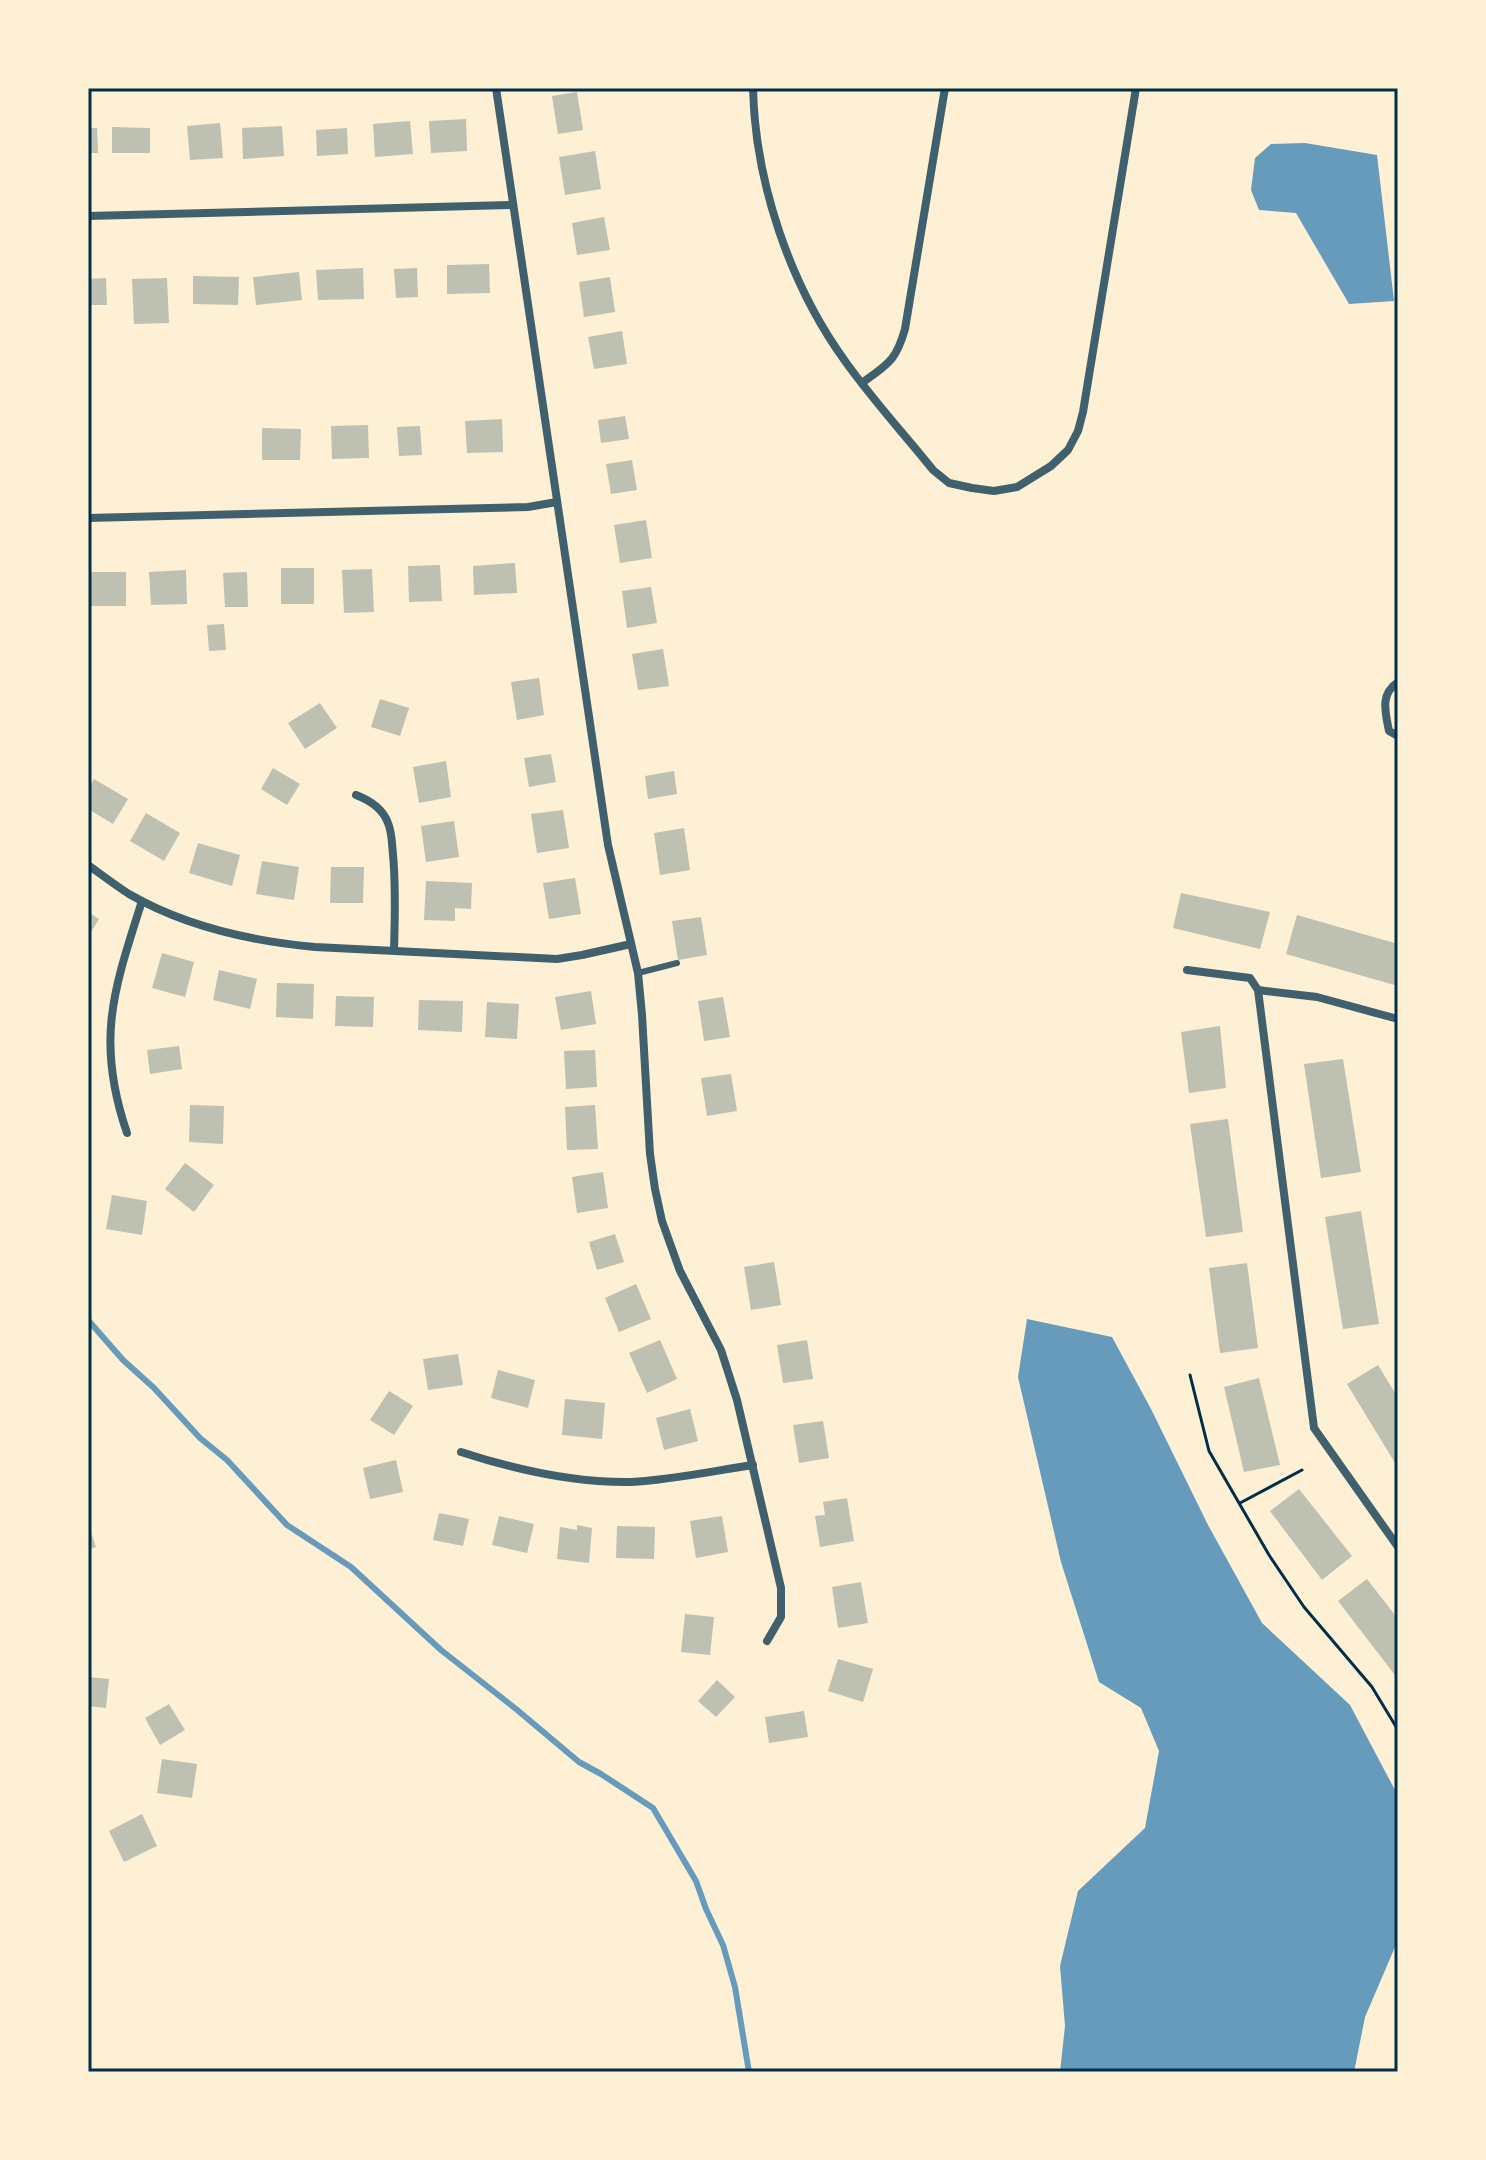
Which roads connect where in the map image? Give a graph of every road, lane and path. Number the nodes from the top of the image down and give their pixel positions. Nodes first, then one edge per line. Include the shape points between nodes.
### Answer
1 (496, 88) edge
2 (753, 88) edge
3 (945, 88) edge
4 (1136, 88) edge
5 (1317, 88) edge
6 (1325, 88) edge
7 (513, 205) junction
8 (88, 216) edge
9 (862, 383) junction
10 (557, 502) junction
11 (88, 518) edge
12 (1398, 682) edge
13 (1398, 736) edge
14 (356, 795) dead end
15 (88, 865) edge
16 (142, 901) junction
17 (631, 944) junction
18 (394, 950) junction
19 (677, 963) dead end
20 (1187, 970) dead end
21 (638, 973) junction
22 (1258, 990) junction
23 (1398, 1019) edge
24 (127, 1133) dead end
25 (1190, 1375) dead end
26 (461, 1452) dead end
27 (753, 1465) junction
28 (1302, 1470) dead end
29 (1240, 1503) junction
30 (1398, 1547) edge
31 (767, 1641) dead end
32 (1398, 1730) edge

1 - 7 street
2 - 9 street via 759,144 789,259 821,324
3 - 9 street via 899,350
4 - 9 street via 1083,412 1068,450 1017,487 994,491 949,483
5 - 6 lane
7 - 8 street
7 - 10 street
10 - 11 street via 528,507
10 - 17 street via 608,845
12 - 13 street via 1389,688 1384,705 1389,731
14 - 18 street via 379,809 388,823 395,880
15 - 16 street
16 - 18 street via 187,921 276,943
16 - 24 street via 118,975 109,1040
17 - 18 street via 557,959
17 - 21 street
19 - 21 lane
20 - 22 street via 1250,978
21 - 27 street via 650,1154 662,1221 680,1271 721,1350
22 - 23 street via 1317,997
22 - 30 street via 1314,1428
25 - 29 path via 1209,1451
26 - 27 street via 581,1480 631,1482
27 - 31 street via 781,1588 781,1617
28 - 29 path
29 - 32 path via 1304,1607 1372,1687

